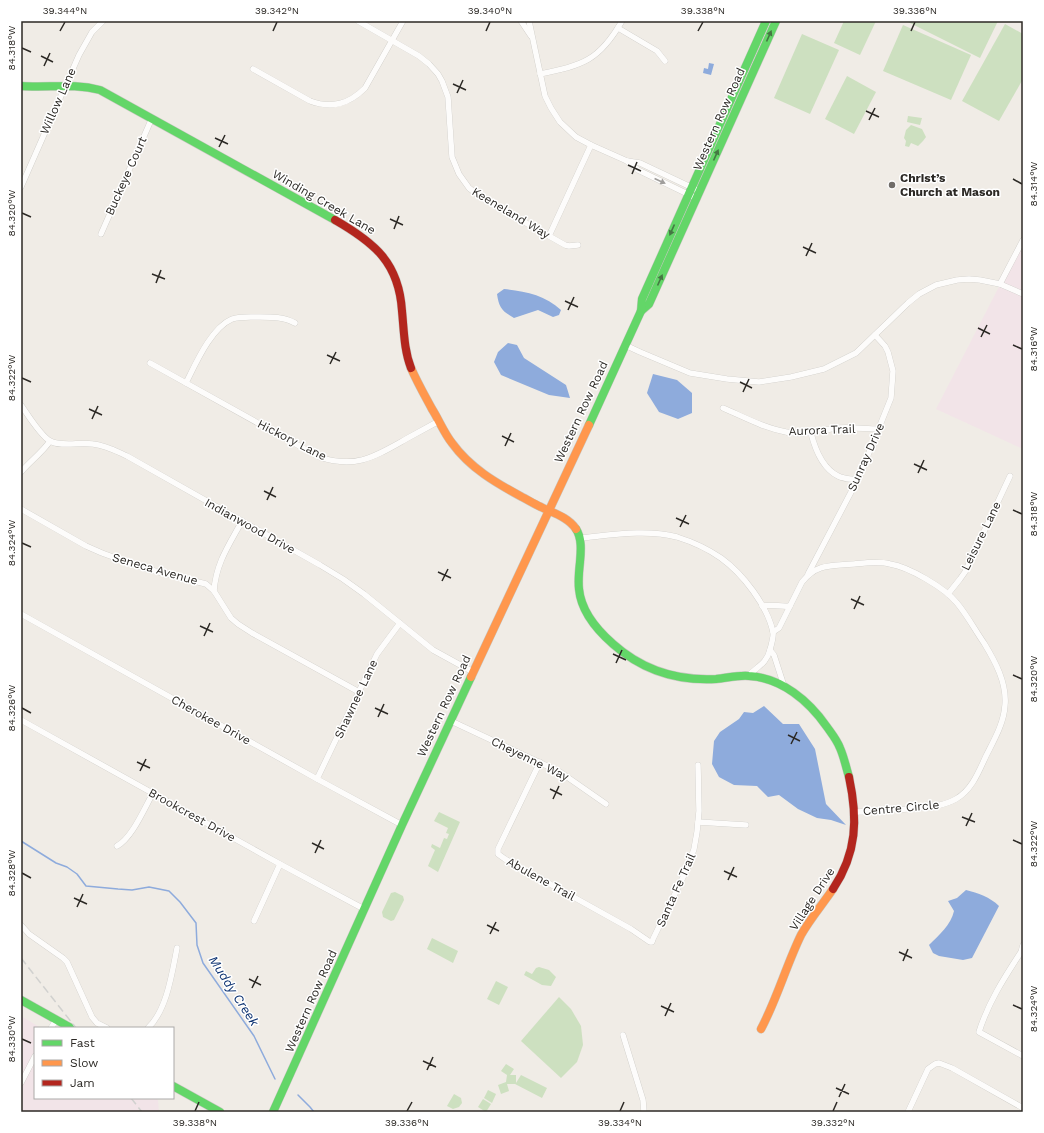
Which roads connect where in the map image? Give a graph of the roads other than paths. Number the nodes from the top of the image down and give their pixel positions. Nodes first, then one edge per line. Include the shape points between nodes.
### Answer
1 (103, 21) edge
2 (358, 21) edge
3 (403, 21) edge
4 (521, 21) edge
5 (529, 21) edge
6 (622, 21) edge
7 (766, 21) edge
8 (776, 21) edge
9 (618, 28) junction
10 (532, 37) junction
11 (392, 41) junction
12 (665, 61) dead end
13 (253, 69) dead end
14 (540, 74) junction
15 (65, 85) junction
16 (21, 86) edge
17 (152, 118) junction
18 (591, 145) junction
19 (21, 187) edge
20 (690, 191) junction
21 (698, 195) junction
22 (101, 234) dead end
23 (549, 236) junction
24 (1023, 240) edge
25 (578, 245) dead end
26 (1000, 284) junction
27 (1023, 294) edge
28 (641, 311) junction
29 (295, 323) dead end
30 (875, 335) junction
31 (625, 345) junction
32 (150, 363) dead end
33 (186, 382) junction
34 (21, 405) edge
35 (723, 408) dead end
36 (439, 421) junction
37 (879, 429) junction
38 (811, 433) junction
39 (50, 441) junction
40 (21, 472) edge
41 (1010, 476) dead end
42 (857, 480) junction
43 (21, 509) edge
44 (549, 511) junction
45 (242, 521) junction
46 (580, 538) junction
47 (807, 576) junction
48 (214, 591) junction
49 (948, 594) junction
50 (762, 606) junction
51 (790, 606) junction
52 (21, 614) edge
53 (400, 623) junction
54 (773, 632) junction
55 (770, 650) junction
56 (473, 672) junction
57 (749, 675) junction
58 (784, 686) junction
59 (359, 692) junction
60 (21, 720) edge
61 (451, 721) junction
62 (540, 762) junction
63 (698, 765) dead end
64 (318, 779) junction
65 (153, 793) junction
66 (606, 804) dead end
67 (854, 812) junction
68 (698, 822) junction
69 (402, 825) junction
70 (746, 825) dead end
71 (117, 846) dead end
72 (280, 864) junction
73 (364, 909) junction
74 (254, 921) dead end
75 (21, 925) edge
76 (652, 942) joint
77 (1023, 945) edge
78 (177, 948) dead end
79 (21, 1000) edge
80 (56, 1020) junction
81 (52, 1027) edge
82 (69, 1027) edge
83 (105, 1027) edge
84 (149, 1027) edge
85 (761, 1030) dead end
86 (624, 1036) dead end
87 (1023, 1056) edge
88 (34, 1058) edge
89 (21, 1084) edge
90 (174, 1087) edge
91 (1023, 1108) edge
92 (220, 1112) edge
93 (273, 1112) edge
94 (644, 1112) edge
95 (908, 1112) edge

1 - 15 street, Willow Lane via 87,39
2 - 11 street, Keeneland Way
3 - 11 street
4 - 10 street
5 - 10 street
6 - 9 street
7 - 20 street, Western Row Road
21 -> 8 street, Western Row Road
9 - 12 street via 657,51
9 - 14 street via 603,48 590,59 571,68
10 - 14 street
11 - 13 street via 365,88 352,99 335,105 310,101
11 - 23 street, Keeneland Way via 429,64 442,81 449,106 452,158 463,181 482,198
14 - 18 street via 546,96 560,122 569,132
15 - 16 street, Winding Creek Lane via 30,88
15 - 17 street, Winding Creek Lane via 82,85 100,90
15 - 19 street, Willow Lane
17 - 22 street, Buckeye Court
17 - 36 street, Winding Creek Lane via 371,243 385,260 397,283 401,296 407,356 416,380
18 - 20 street via 626,161 640,164
18 - 23 street
20 - 21 street
20 -> 28 street, Western Row Road via 642,299
28 -> 21 street, Western Row Road via 649,304
23 - 25 street, Keeneland Way via 565,245
24 - 26 street
26 - 27 street
26 - 30 street via 969,279 936,285 908,303
28 - 31 street, Western Row Road
29 - 33 street via 279,317 245,316 224,323 212,335
30 - 31 street via 856,353 824,368 759,382 690,373
30 - 37 street, Sunray Drive via 888,352 893,371 891,398
31 - 44 street, Western Row Road
32 - 33 street, Hickory Lane
33 - 36 street, Hickory Lane via 319,457 336,461 354,462 371,457
34 - 39 street
35 - 38 street, Aurora Trail via 774,430 798,434
36 - 44 street, Winding Creek Lane via 452,444 470,464 498,483
37 - 38 street, Aurora Trail via 839,428
37 - 42 street, Sunray Drive
38 - 42 street via 822,462 830,471
39 - 40 street
39 - 45 street, Indianwood Drive via 60,444 90,443 103,446 127,456
41 - 49 street, Leisure Lane via 965,572
42 - 47 street, Sunray Drive
43 - 48 street, Seneca Avenue via 102,553 143,568 206,584
44 - 46 street via 575,526
44 - 56 street, Western Row Road
45 - 48 street via 220,562
45 - 53 street, Indianwood Drive via 343,579
46 - 50 street via 652,533 677,537 709,550 726,562 747,584
46 - 57 street, Village Drive via 578,580 582,602 592,621 622,652 647,668 676,677 718,679
47 - 49 street, Centre Circle via 817,569 830,566 886,563 906,569
47 - 51 street
48 - 59 street, Seneca Avenue via 231,618 238,624
49 - 67 street, Centre Circle via 969,619 1000,675 1005,705 997,733 973,783 957,799 933,806
50 - 51 street
50 - 54 street
51 - 54 street via 779,628
52 - 64 street, Cherokee Drive
53 - 56 street, Indianwood Drive via 433,650
53 - 59 street, Shawnee Lane via 377,654
54 - 55 street
55 - 57 street via 764,662
55 - 58 street
56 - 61 street, Western Row Road
57 - 58 street, Village Drive
58 - 67 street, Village Drive via 814,709 836,741 845,761
59 - 64 street, Shawnee Lane
60 - 65 street, Brookcrest Drive
61 - 62 street, Cheyenne Way
61 - 69 street, Western Row Road
62 - 66 street, Cheyenne Way via 568,776
62 - 76 street, Abulene Trail via 498,854
63 - 68 street, Santa Fe Trail
64 - 69 street, Cherokee Drive
65 - 71 street via 129,835
65 - 72 street, Brookcrest Drive
67 - 85 street, Village Drive via 853,839 847,864 803,933
68 - 70 street
68 - 76 street, Santa Fe Trail via 691,857
69 - 73 street, Western Row Road
72 - 73 street, Brookcrest Drive
72 - 74 street
73 - 93 street, Western Row Road
75 - 83 street via 67,962 92,1017
77 - 87 street via 996,991 979,1032
78 - 84 street via 170,985
79 - 80 street
80 - 81 street
80 - 82 street
86 - 94 street via 643,1100
88 - 89 street
90 - 92 street
91 - 95 street via 940,1063 928,1069

